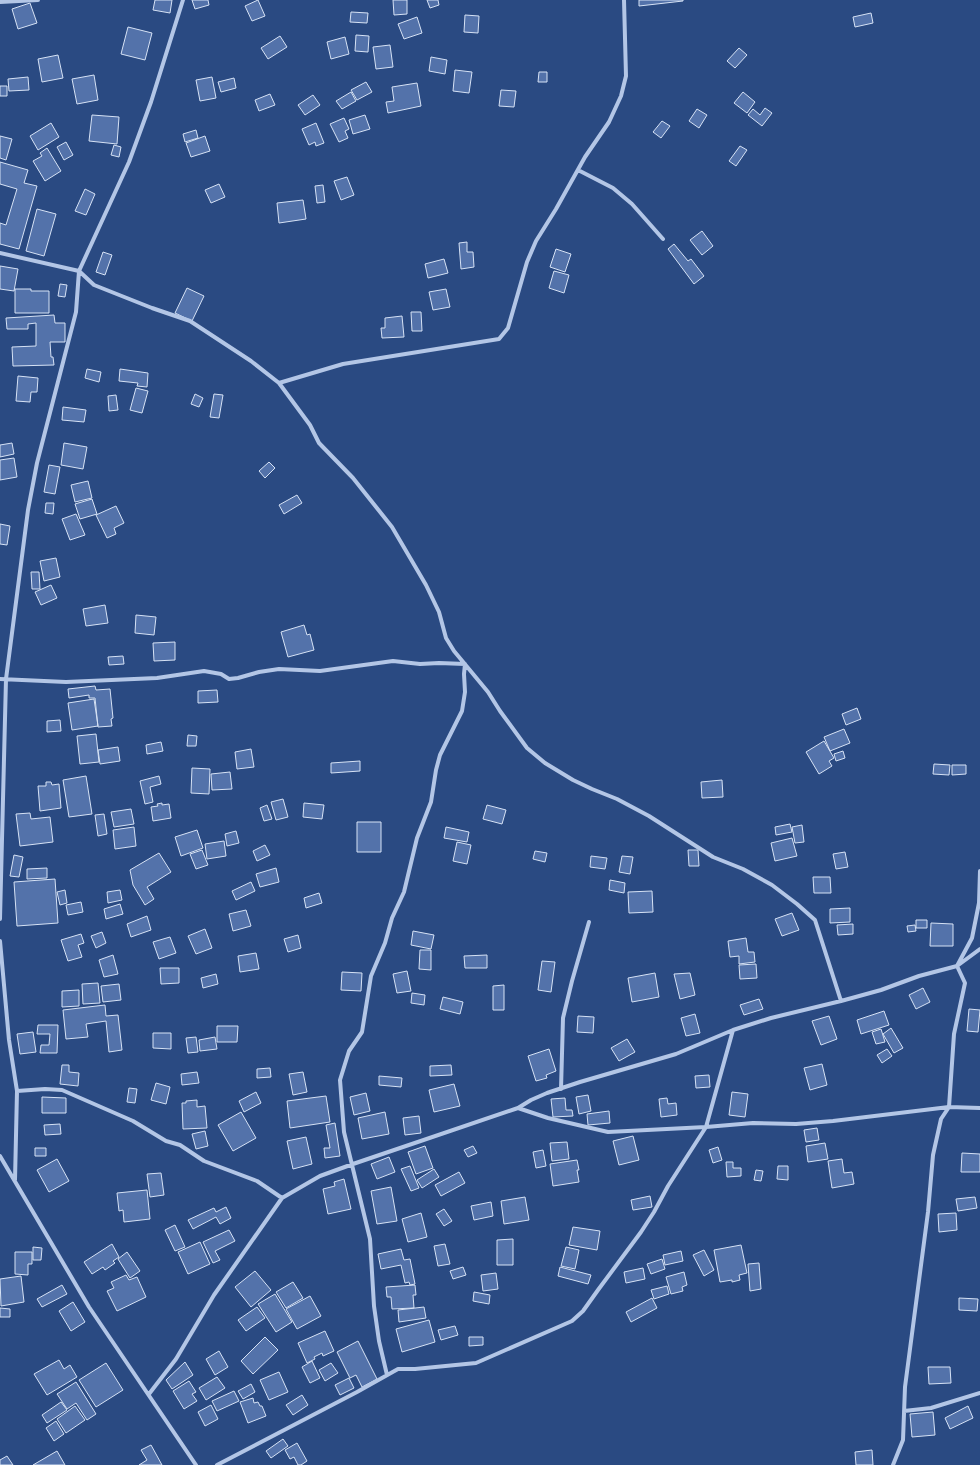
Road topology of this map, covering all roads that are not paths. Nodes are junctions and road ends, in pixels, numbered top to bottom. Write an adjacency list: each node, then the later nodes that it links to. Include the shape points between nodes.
1 (38, 0): 4 (street)
2 (182, 0): 8 (street, via 151,102 129,162)
3 (624, 0): 5 (street, via 626,76 621,96 609,122)
4 (0, 2)
5 (578, 170): 6 (street, via 613,188 632,204); 9 (street, via 536,241 527,262 508,328 498,338 344,364)
6 (663, 239)
7 (0, 252): 8 (street)
8 (79, 270): 9 (street, via 94,286 190,322 251,361); 12 (street, via 76,312 39,456 28,510)
9 (279, 383): 10 (street, via 310,425 319,443 353,478 396,532 436,604 446,638)
10 (465, 664): 12 (street, via 392,661 320,671 260,672 238,678 204,671 158,678 118,680 66,682); 19 (street, via 527,748 545,763 579,783 649,816 712,857 743,869 772,885 815,920); 28 (street, via 462,711 440,755 431,802 417,838 404,892 371,976 362,1032 349,1051 340,1080 344,1132)
11 (0, 679): 12 (street)
12 (6, 679): 14 (street)
13 (980, 871): 18 (street, via 980,903 972,938)
14 (0, 919)
15 (589, 922): 21 (street, via 563,1018)
16 (0, 941): 22 (street, via 9,1040)
17 (980, 949): 18 (street)
18 (957, 966): 19 (street); 23 (street, via 965,983 954,1034)
19 (841, 1001): 20 (street)
20 (733, 1030): 21 (street, via 676,1054); 26 (street)
21 (561, 1089): 24 (street, via 531,1100)
22 (17, 1091): 29 (street); 30 (street, via 62,1090 133,1121 166,1141 180,1145 204,1161 257,1181)
23 (949, 1107): 25 (street); 26 (street, via 833,1122 753,1123); 34 (street, via 941,1119 933,1155)
24 (518, 1108): 26 (street, via 608,1132); 28 (street)
25 (980, 1108)
26 (706, 1127): 31 (street, via 641,1232 583,1311 572,1321 476,1363 398,1369)
27 (0, 1156): 29 (street)
28 (353, 1164): 30 (street, via 320,1176); 31 (street, via 370,1239 375,1313)
29 (14, 1181): 33 (street, via 89,1307)
30 (282, 1198): 33 (street, via 214,1295 176,1359)
31 (387, 1375): 36 (street)
32 (980, 1393): 34 (street, via 931,1408)
33 (149, 1394): 35 (street)
34 (904, 1411): 37 (street, via 903,1440)
35 (196, 1465)
36 (217, 1465)
37 (893, 1465)

